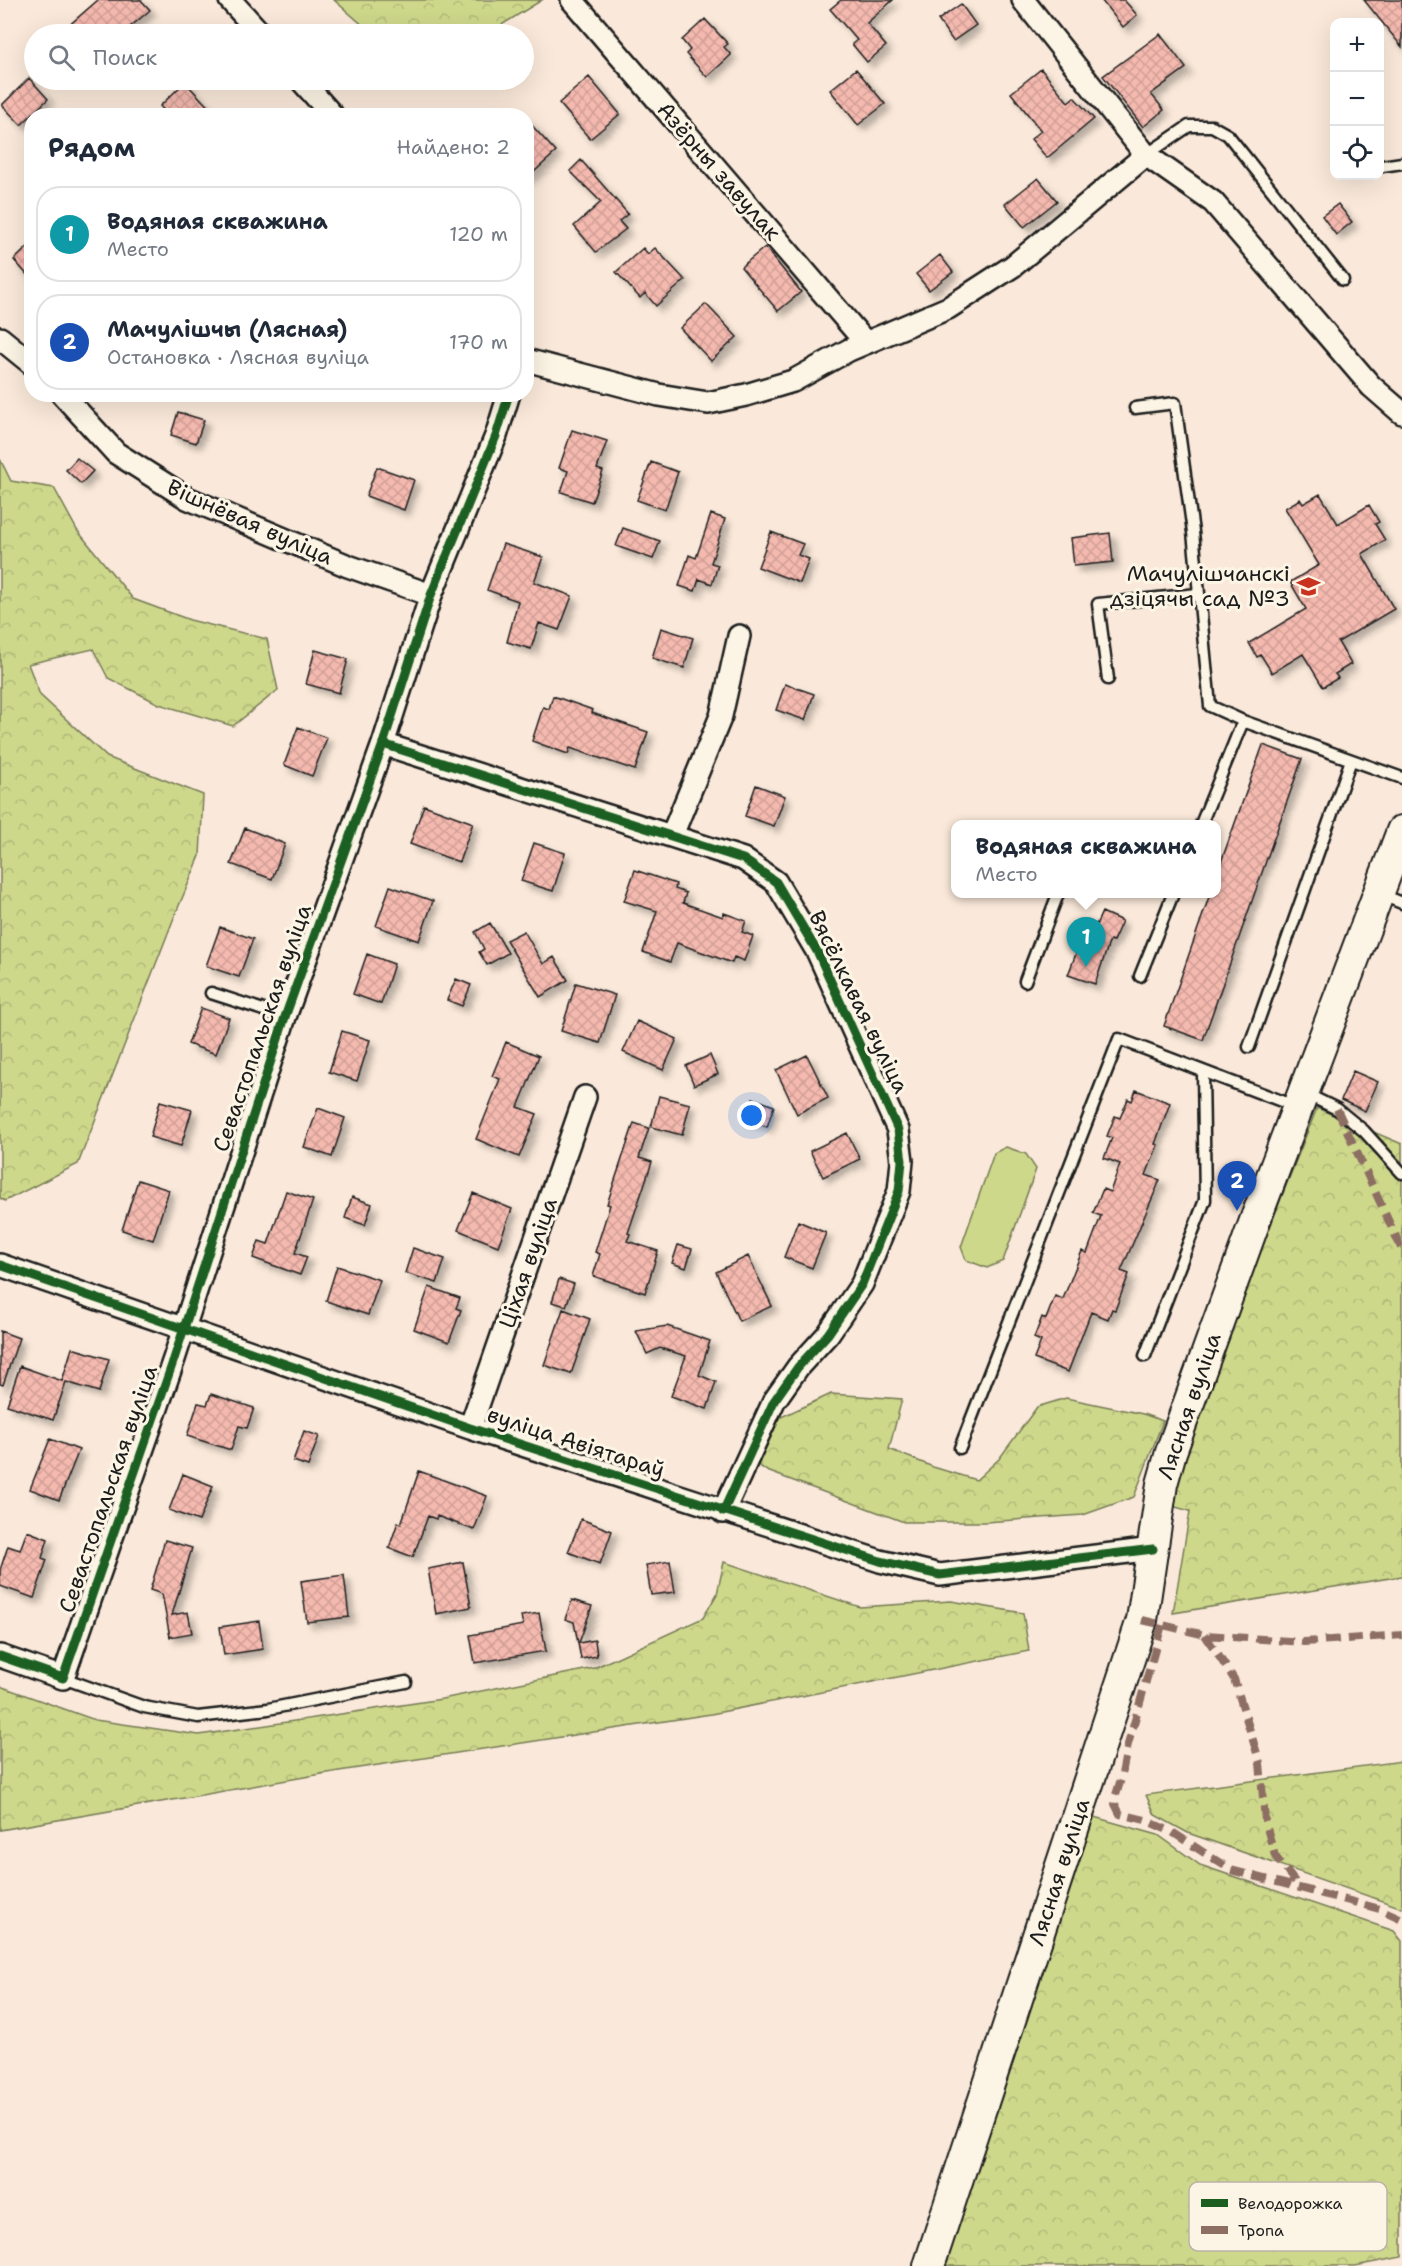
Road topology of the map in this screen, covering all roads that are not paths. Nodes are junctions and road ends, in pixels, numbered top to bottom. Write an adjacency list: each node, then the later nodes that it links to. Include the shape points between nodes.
1 (230, 0): 4 (street)
2 (572, 0): 12 (street, Азёрны завулак)
3 (1023, 0): 7 (street)
4 (252, 24)
5 (310, 90): 6 (street)
6 (326, 108)
7 (1146, 155): 10 (lane, via 1189,126 1212,126 1228,135); 12 (street, via 1013,266 948,308); 18 (street, via 1213,202 1371,386)
8 (1402, 163): 9 (lane)
9 (1384, 166)
10 (1343, 280)
11 (0, 338): 13 (street)
12 (866, 343): 14 (street, via 793,381 708,403 659,396)
13 (24, 358)
14 (534, 362)
15 (69, 402): 20 (street, Вішнёвая вуліца, via 116,453 187,498 348,566)
16 (507, 402): 20 (street, Севастопальская вуліца)
17 (1135, 408): 19 (lane, via 1175,404)
18 (1402, 413)
19 (1198, 594): 22 (lane, via 1098,604); 23 (lane, via 1210,706)
20 (431, 595): 24 (street, Севастопальская вуліца)
21 (739, 636): 29 (street, via 721,716)
22 (1108, 679)
23 (1243, 721): 25 (lane); 27 (lane)
24 (383, 744): 29 (street, Вясёлкавая вуліца); 36 (street, Севастопальская вуліца)
25 (1352, 760): 26 (lane); 37 (lane)
26 (1402, 778)
27 (1203, 820)
28 (1402, 831): 32 (main road, Лясная вуліца)
29 (672, 835): 47 (street, Вясёлкавая вуліца, via 743,859 776,882 818,953 847,1016 898,1130 902,1161 899,1191 862,1284 774,1401)
30 (1056, 898): 34 (lane)
31 (1171, 898): 33 (lane)
32 (1391, 899): 40 (main road, Лясная вуліца)
33 (1140, 976)
34 (1025, 981)
35 (211, 993): 36 (lane)
36 (285, 1017): 43 (street, Севастопальская вуліца)
37 (1249, 1047)
38 (1203, 1072): 40 (lane); 44 (lane, via 1205,1200); 46 (lane, via 1119,1039)
39 (585, 1097): 45 (street, Ціхая вуліца)
40 (1300, 1100): 41 (lane, via 1337,1109 1364,1131); 48 (main road, Лясная вуліца, via 1171,1452 1162,1484)
41 (1402, 1173)
42 (0, 1265): 43 (street, вуліца Авіятараў)
43 (183, 1329): 45 (street, вуліца Авіятараў); 50 (street, Севастопальская вуліца)
44 (1145, 1356)
45 (470, 1428): 47 (street, вуліца Авіятараў)
46 (960, 1448)
47 (723, 1512): 48 (street, вуліца Авіятараў, via 880,1561 940,1575)
48 (1153, 1549): 52 (main road, Лясная вуліца, via 1142,1620)
49 (0, 1656): 50 (street)
50 (63, 1678): 51 (lane, via 144,1707 198,1717 268,1709)
51 (406, 1682)
52 (929, 2266)

